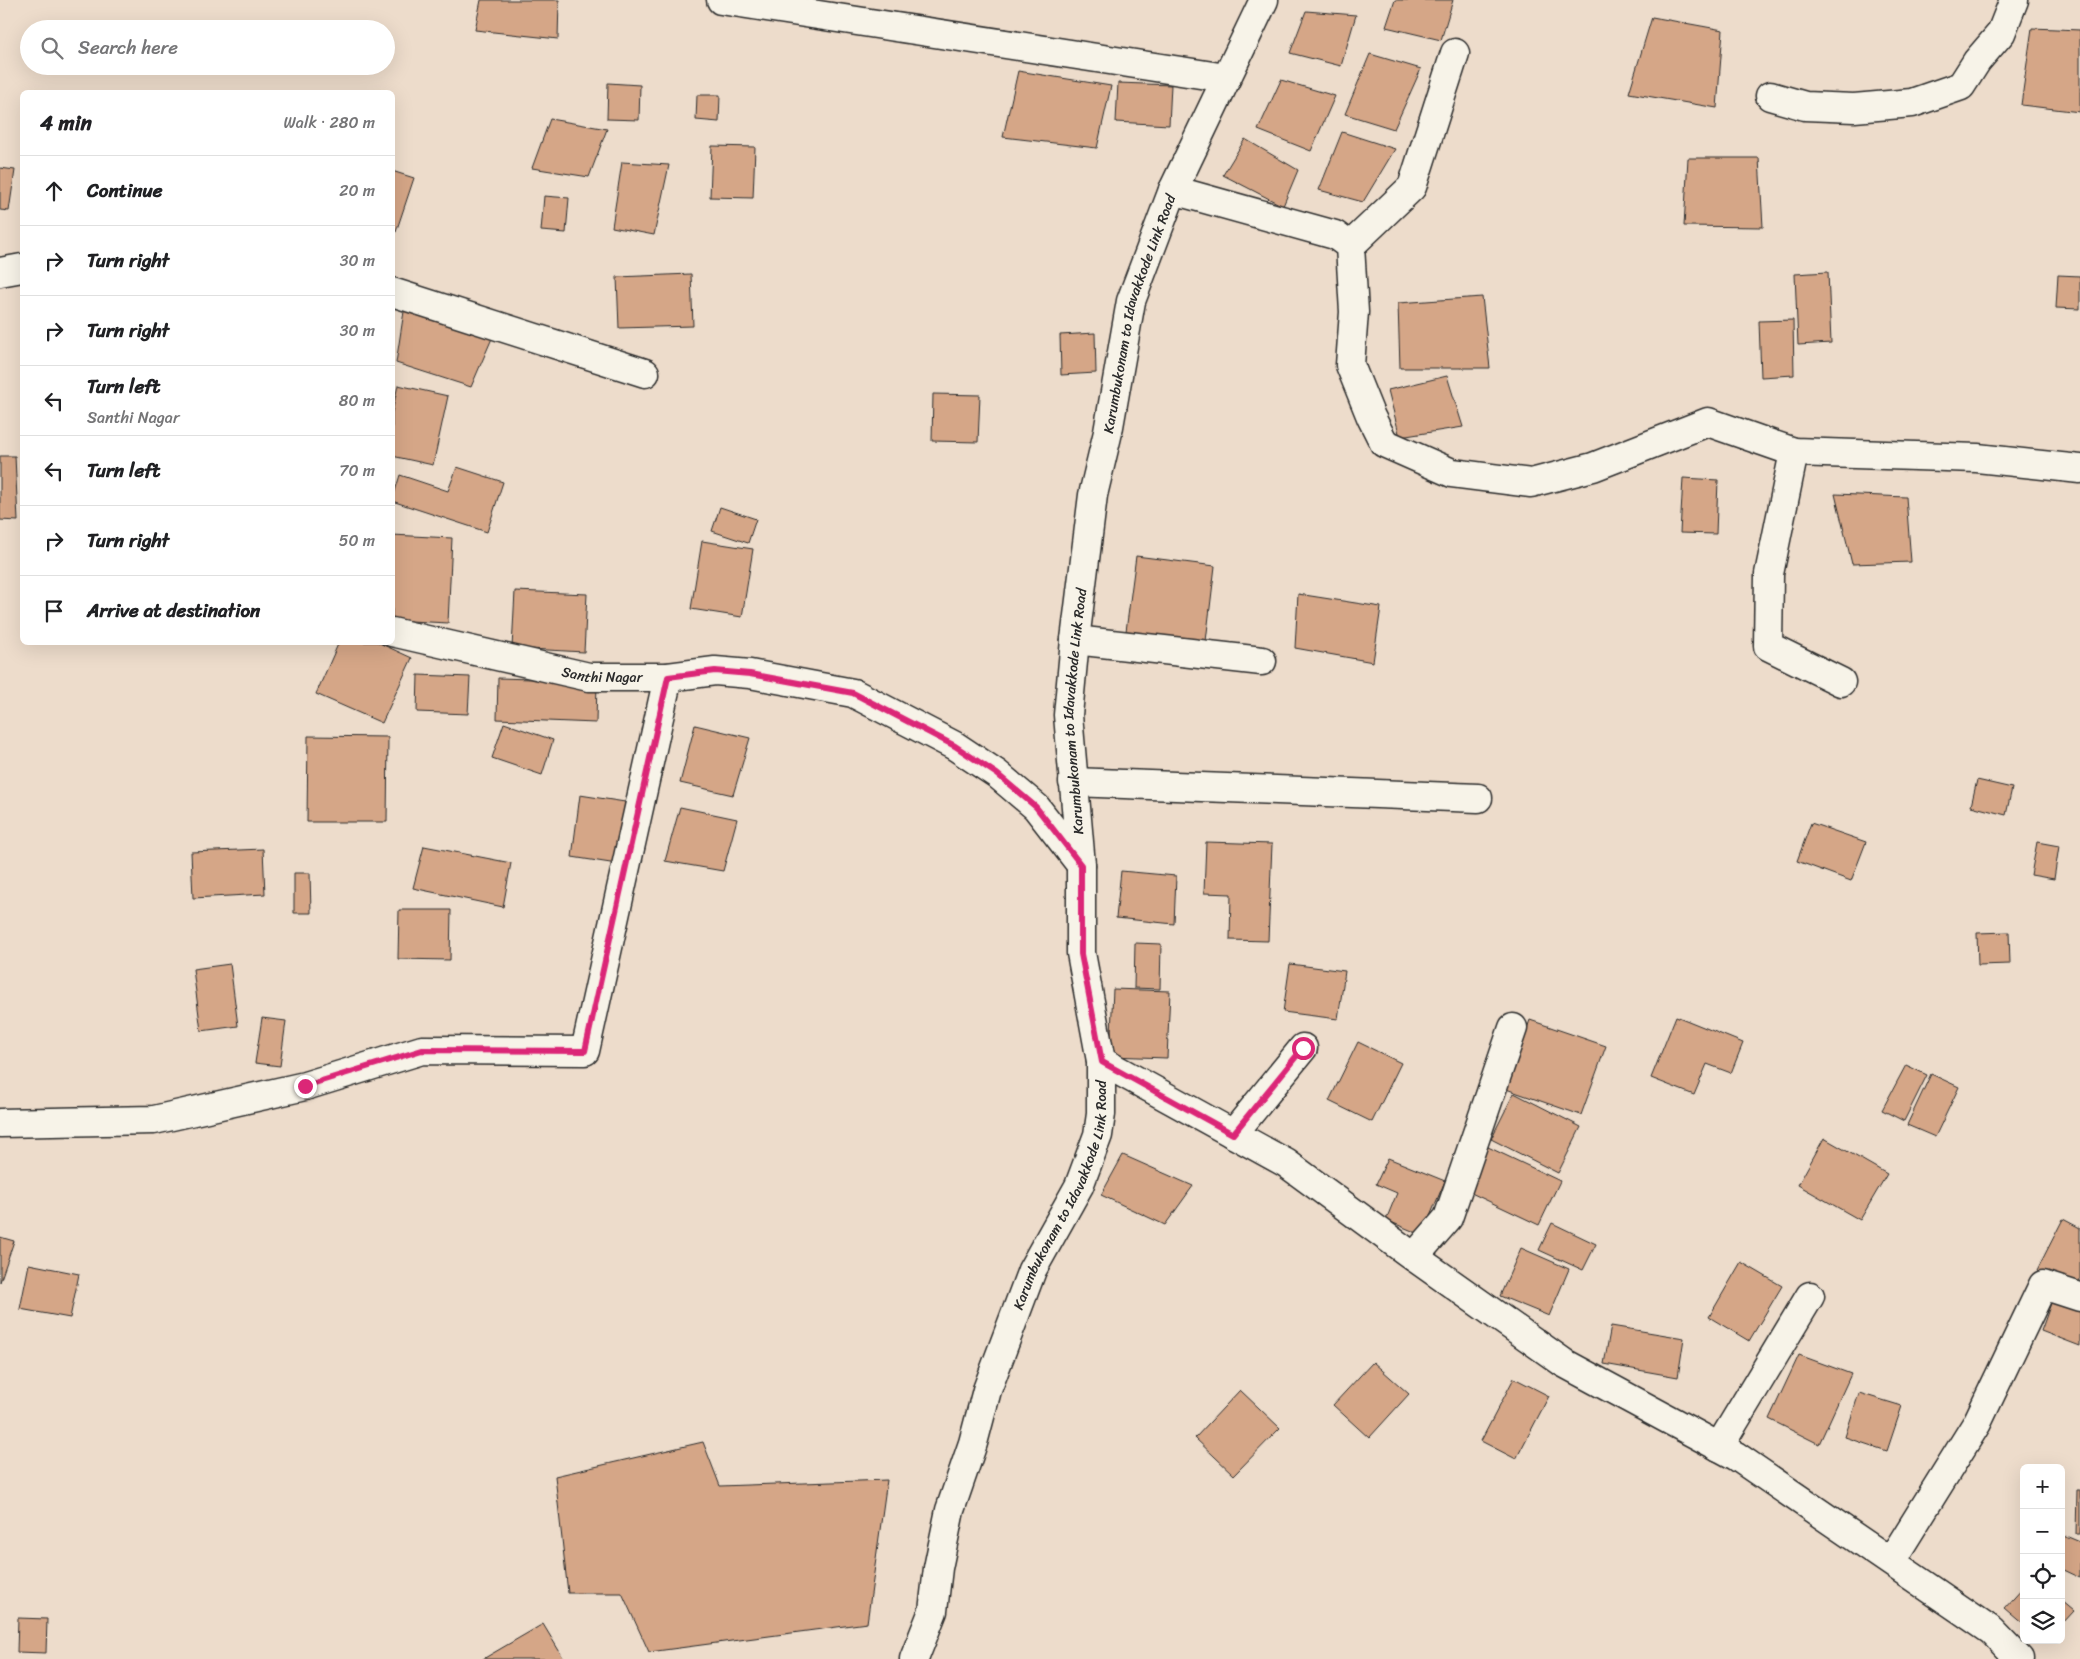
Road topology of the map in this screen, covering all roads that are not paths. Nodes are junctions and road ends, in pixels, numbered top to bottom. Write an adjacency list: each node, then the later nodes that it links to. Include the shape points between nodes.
1 (721, 0): 5 (street)
2 (1264, 0): 5 (street, Karumbukonam to Idavakkode Link Road)
3 (2014, 0): 6 (street, via 2001,33 1961,86 1912,103 1854,108 1805,106)
4 (1455, 53): 8 (street, via 1412,187)
5 (1226, 78): 7 (street, Karumbukonam to Idavakkode Link Road)
6 (1770, 96)
7 (1173, 190): 8 (street, via 1334,235); 16 (street, Karumbukonam to Idavakkode Link Road, via 1131,301 1108,432 1093,495)
8 (1350, 246): 13 (street, via 1354,312 1350,365 1384,442 1452,473 1531,483 1593,467 1708,422)
9 (20, 268): 10 (street)
10 (0, 272)
11 (395, 293): 12 (street)
12 (645, 373)
13 (1794, 452): 14 (street, via 1977,458); 19 (street, via 1769,574 1768,646)
14 (2080, 469)
15 (395, 633): 18 (street, Santhi Nagar, via 589,677)
16 (1075, 640): 17 (street); 20 (street, Karumbukonam to Idavakkode Link Road, via 1068,715)
17 (1262, 661)
18 (668, 677): 22 (street, Santhi Nagar, via 715,671 750,674 853,693 955,746 997,774 1036,807); 26 (street, via 585,1051 422,1050 305,1086 154,1120)
19 (1841, 682)
20 (1073, 782): 21 (street); 22 (street, Karumbukonam to Idavakkode Link Road)
21 (1478, 798)
22 (1081, 865): 25 (street, Karumbukonam to Idavakkode Link Road, via 1081,954)
23 (1513, 1028): 28 (street, via 1448,1218)
24 (1303, 1048): 27 (street)
25 (1102, 1062): 27 (street); 33 (street, Karumbukonam to Idavakkode Link Road, via 1102,1114 1098,1135 1079,1186 1032,1270 987,1390 950,1510 933,1611)
26 (0, 1123)
27 (1233, 1134): 28 (street, via 1286,1162)
28 (1414, 1257): 31 (street, via 1564,1363)
29 (1810, 1296): 31 (street)
30 (2080, 1297): 32 (street, via 2043,1285 1977,1423)
31 (1719, 1447): 32 (street)
32 (1891, 1560): 34 (street, via 1992,1631)
33 (914, 1659)
34 (2019, 1659)

